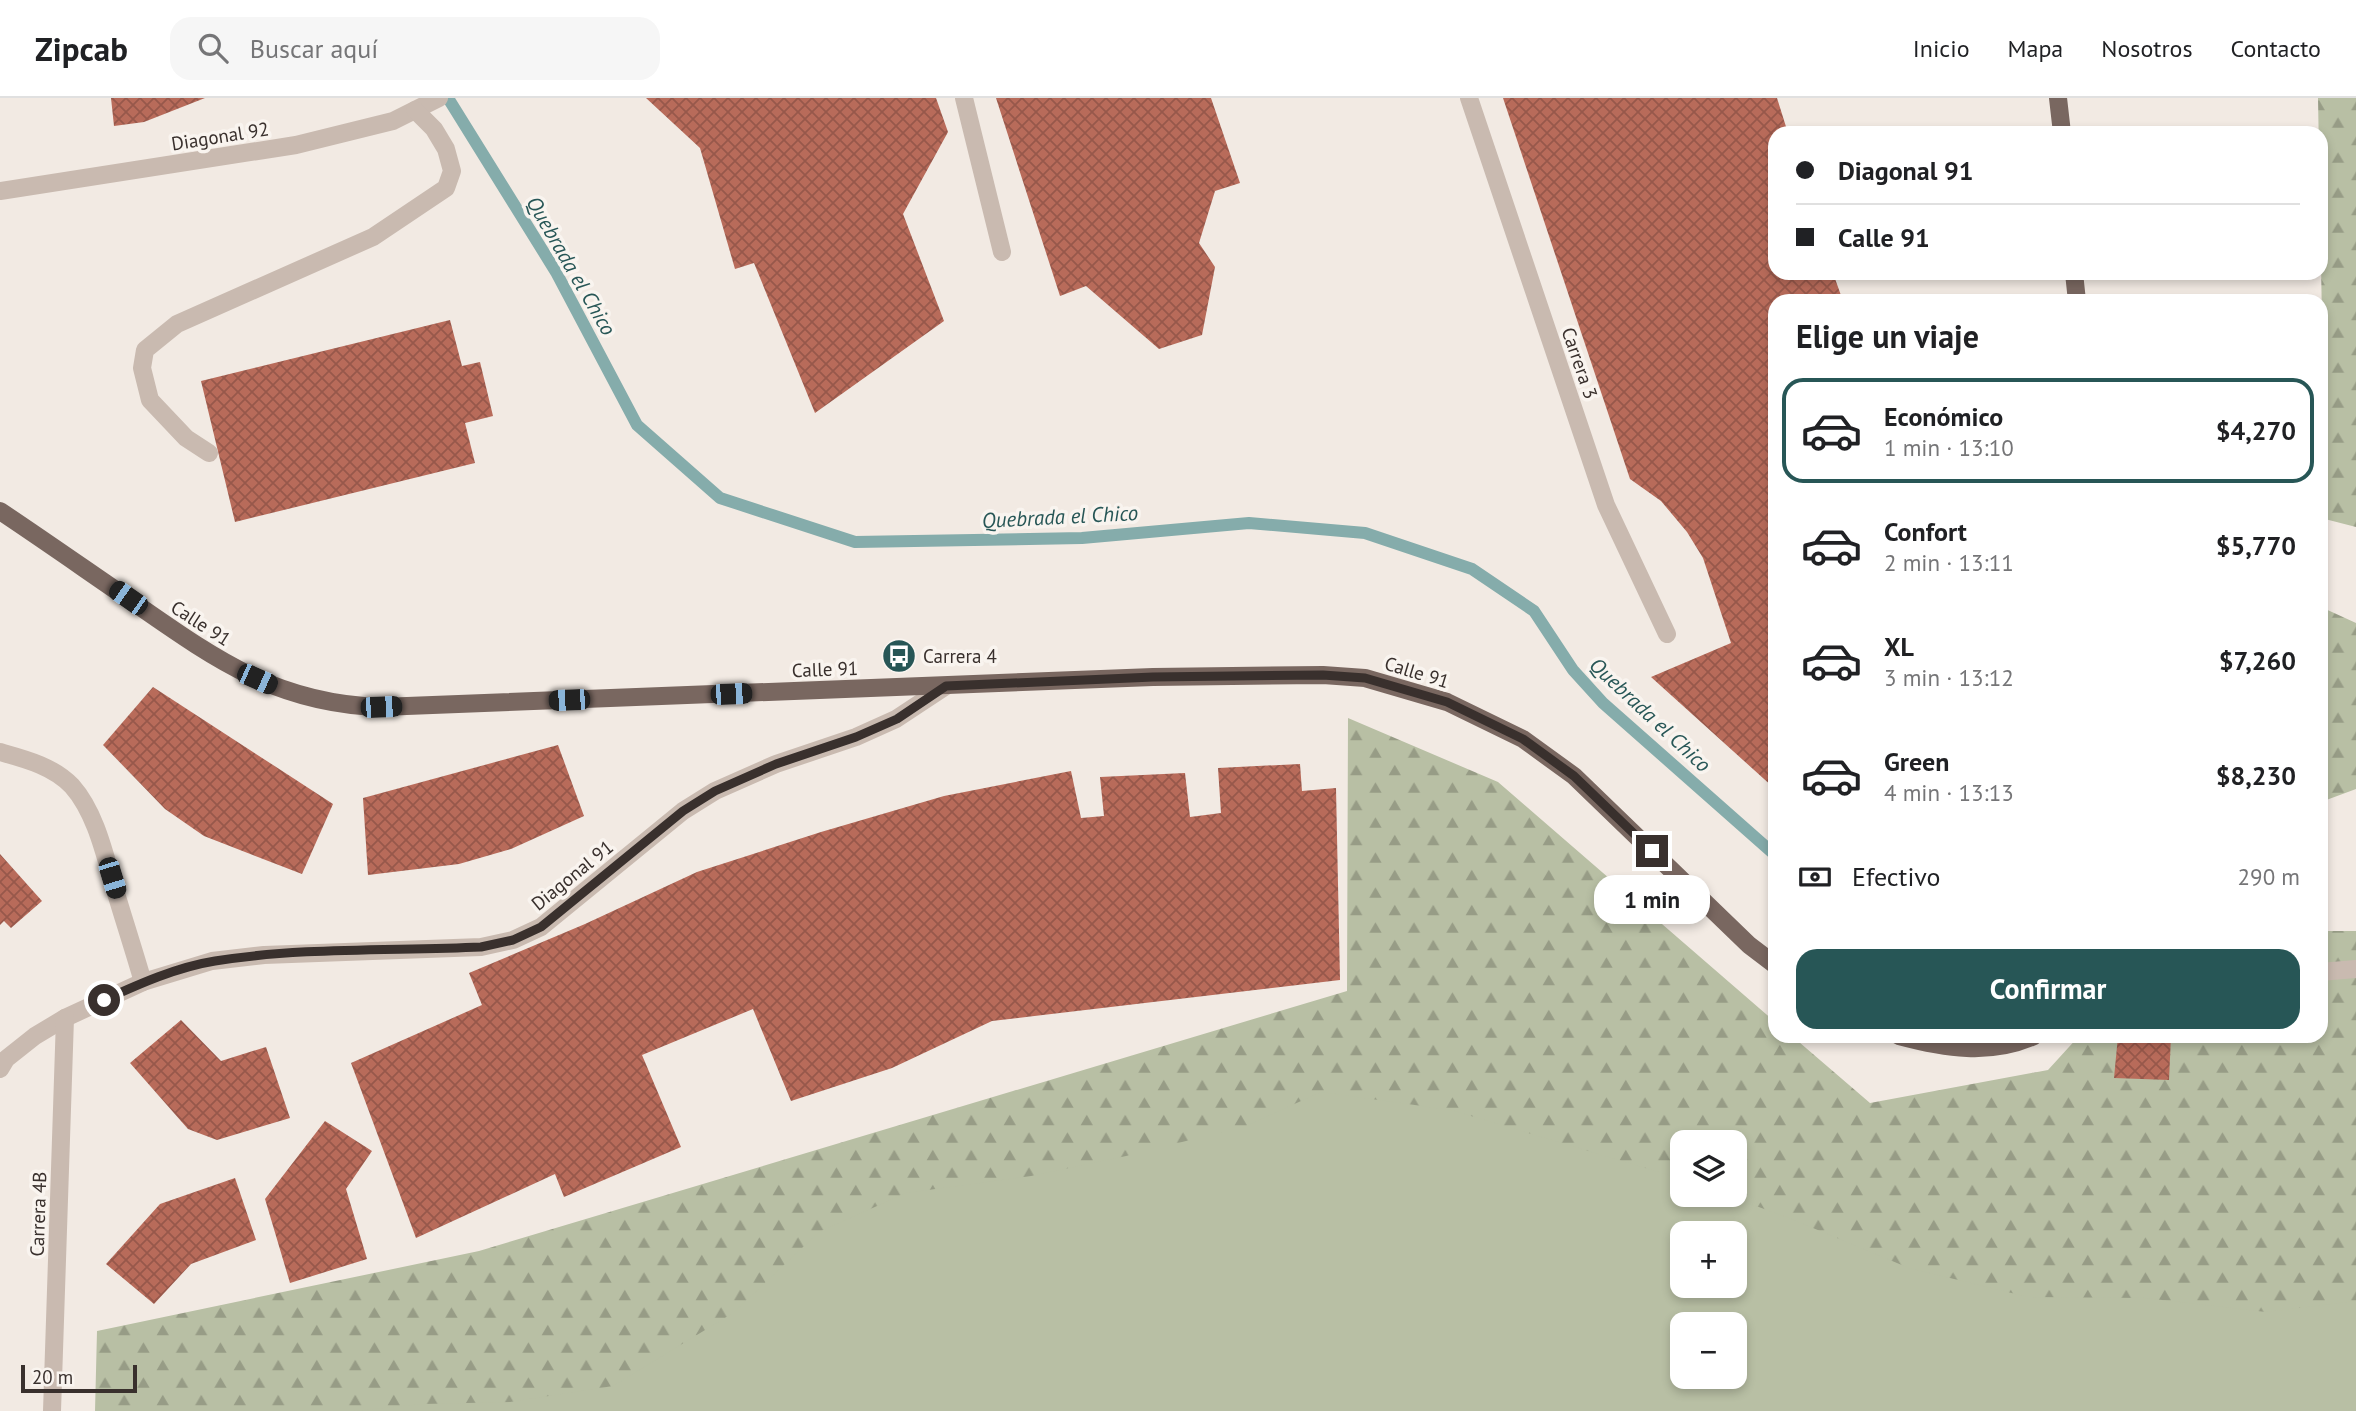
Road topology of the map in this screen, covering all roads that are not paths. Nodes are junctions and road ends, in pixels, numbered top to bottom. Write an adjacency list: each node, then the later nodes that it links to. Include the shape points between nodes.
1 (964, 98): 7 (street)
2 (1469, 98): 10 (street, Carrera 3, via 1606,505)
3 (2058, 98): 5 (main road)
4 (428, 104): 6 (street, Diagonal 92, via 393,121 296,145); 8 (street, via 452,171 446,188 373,237 177,324 145,349 142,368 150,400 186,438)
5 (2061, 126)
6 (0, 191)
7 (1002, 252)
8 (209, 453)
9 (0, 512): 11 (main road, Calle 91, via 211,656 275,687 330,702 381,707)
10 (1667, 634)
11 (946, 686): 13 (main road, Calle 91, via 1323,675 1365,678 1447,702 1523,739 1574,776); 16 (street, Diagonal 91, via 897,719 715,791 683,811 541,927 513,940 481,947 264,955 212,961)
12 (0, 752): 16 (street, via 51,770 72,786 104,852)
13 (1768, 960)
14 (2356, 969): 15 (street)
15 (2328, 971)
16 (143, 982): 17 (street, Diagonal 91)
17 (65, 1018): 20 (street, Diagonal 91, via 35,1036); 21 (street, Carrera 4B)
18 (1924, 1043): 19 (main road, via 1981,1049)
19 (2014, 1043)
20 (0, 1069)
21 (52, 1411)

